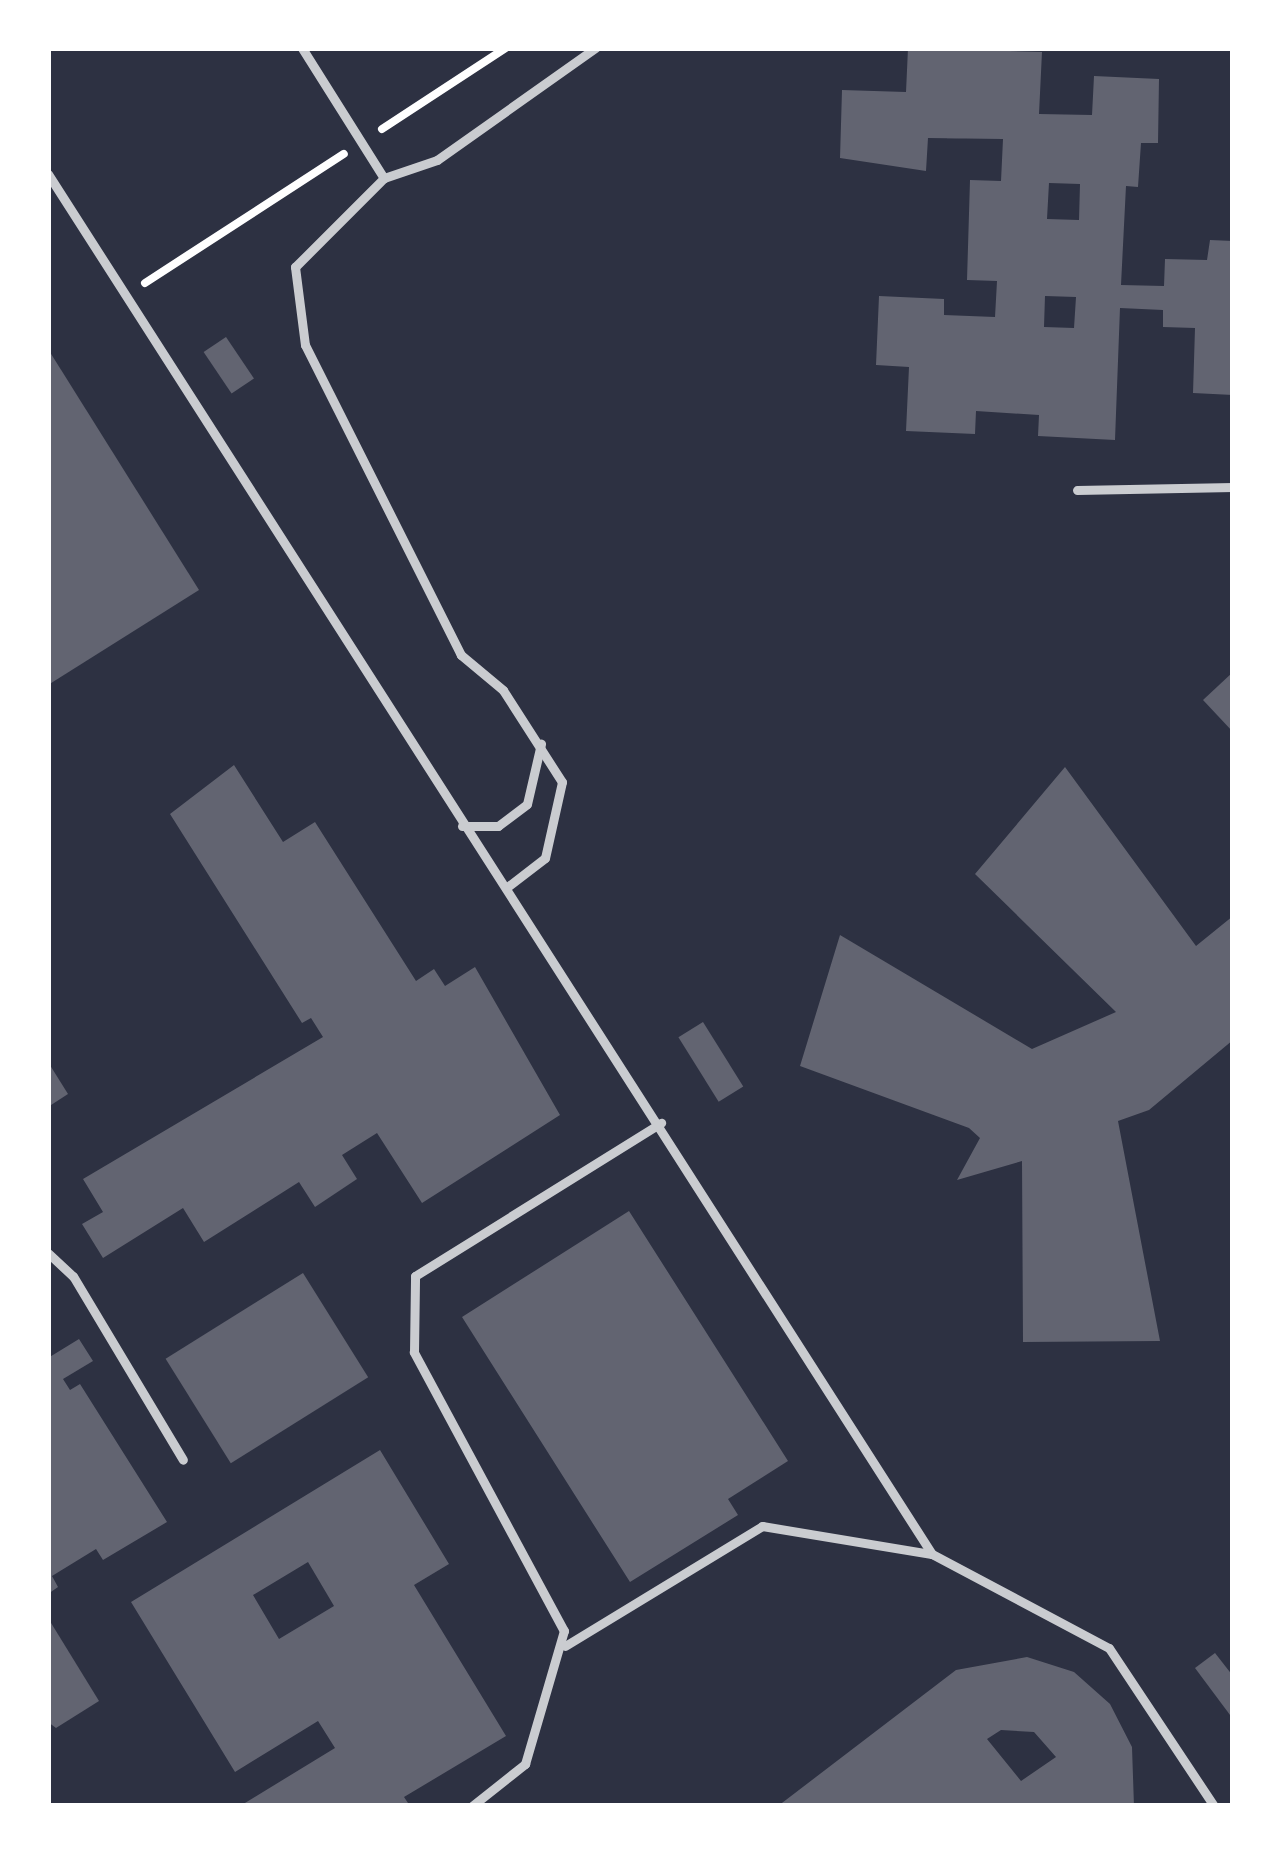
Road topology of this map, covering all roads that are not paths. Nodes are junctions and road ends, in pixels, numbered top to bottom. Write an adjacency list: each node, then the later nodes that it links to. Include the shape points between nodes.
1 (302, 48): 4 (lane)
2 (595, 48): 4 (lane, via 437,160)
3 (48, 174): 8 (lane)
4 (385, 178): 7 (lane, via 295,267 305,345 461,655)
5 (1233, 487): 6 (lane)
6 (1077, 490)
7 (541, 739): 8 (lane, via 527,804 498,826); 9 (lane, via 562,782 561,825 545,858)
8 (462, 826): 9 (lane)
9 (506, 888): 10 (lane)
10 (661, 1123): 13 (lane); 14 (lane, via 415,1276 409,1301 414,1352)
11 (48, 1252): 12 (lane, via 74,1276)
12 (183, 1460)
13 (932, 1554): 14 (lane, via 762,1526); 16 (lane, via 1109,1648)
14 (565, 1646): 15 (lane, via 525,1764)
15 (472, 1806)
16 (1214, 1806)

